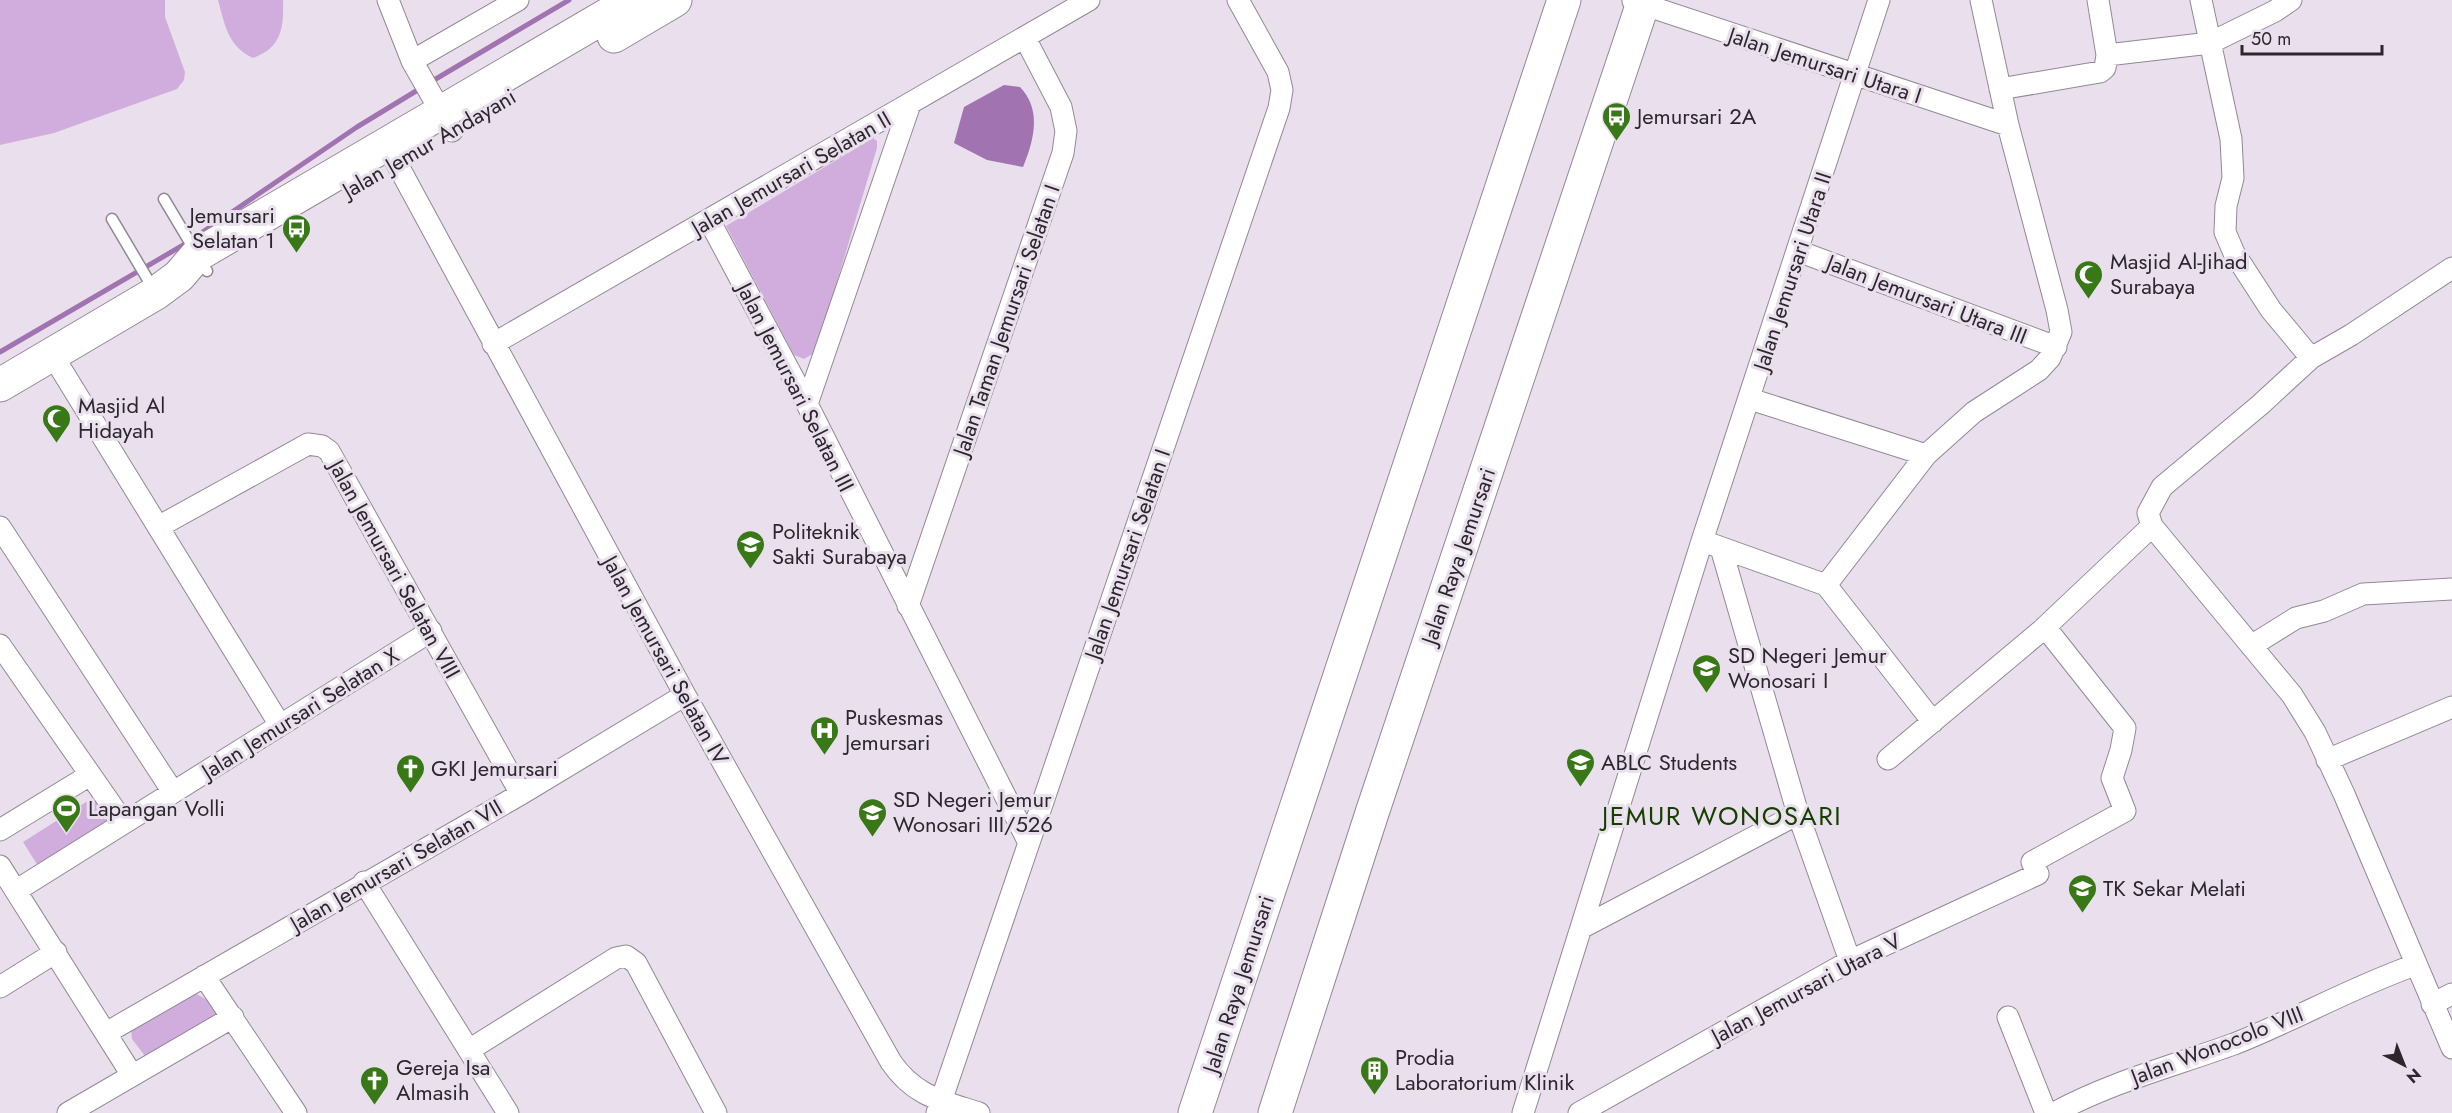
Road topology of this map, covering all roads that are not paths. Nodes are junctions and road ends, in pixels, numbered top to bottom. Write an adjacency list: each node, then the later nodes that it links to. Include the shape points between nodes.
1 (388, 0): 19 (street)
2 (518, 0): 19 (street)
3 (633, 0): 19 (main road, Jalan Jemur Andayani)
4 (675, 0): 19 (main road, Jalan Jemur Andayani)
5 (1089, 0): 14 (street, Jalan Jemursari Selatan II)
6 (1238, 0): 61 (street, Jalan Jemursari Selatan I, via 1278,72 1282,90 1278,108)
7 (1564, 0): 85 (main road, Jalan Raya Jemursari)
8 (1879, 0): 17 (street, Jalan Jemursari Utara II)
9 (1981, 0): 18 (street)
10 (2098, 0): 16 (street)
11 (2201, 0): 15 (street)
12 (2291, 0): 15 (street)
13 (1639, 2): 17 (street, Jalan Jemursari Utara I); 86 (main road, Jalan Raya Jemursari)
14 (1025, 38): 20 (street, Jalan Jemursari Selatan II); 43 (street, Jalan Taman Jemursari Selatan I, via 1061,107 1066,130 1063,153)
15 (2210, 43): 16 (street); 32 (street, via 2231,139 2233,178 2225,232 2271,310)
16 (2108, 55): 18 (street, via 2100,72)
17 (1855, 74): 21 (street, Jalan Jemursari Utara I); 26 (street, Jalan Jemursari Utara II)
18 (2000, 89): 21 (street)
19 (434, 93): 22 (main road, Jalan Jemur Andayani); 27 (main road, Jalan Jemur Andayani)
20 (910, 104): 25 (street, Jalan Jemursari Selatan II); 35 (street)
21 (2008, 125): 30 (street, via 2057,310 2061,332)
22 (396, 162): 27 (main road, Jalan Jemur Andayani); 29 (street, Jalan Jemursari Selatan IV)
23 (164, 199): 27 (lane)
24 (112, 219): 27 (lane, via 137,262)
25 (709, 220): 29 (street, Jalan Jemursari Selatan II); 35 (street, Jalan Jemursari Selatan III)
26 (1798, 251): 30 (street, Jalan Jemursari Utara III); 34 (street, Jalan Jemursari Utara II)
27 (180, 264): 31 (main road, Jalan Jemur Andayani)
28 (2452, 268): 32 (street)
29 (493, 344): 49 (street, Jalan Jemursari Selatan IV)
30 (2056, 347): 36 (street, via 2039,369 1974,412)
31 (53, 356): 33 (main road, Jalan Jemur Andayani); 39 (street)
32 (2311, 358): 37 (street, via 2162,488 2148,513)
33 (0, 385)
34 (1750, 399): 36 (street); 40 (street, Jalan Jemursari Utara II)
35 (807, 404): 43 (street, Jalan Jemursari Selatan III)
36 (1926, 455): 41 (street)
37 (2152, 526): 44 (street); 47 (street)
38 (0, 527): 56 (street)
39 (158, 527): 45 (street, Jalan Jemursari Selatan VIII, via 308,444 322,446 334,457); 52 (street)
40 (1712, 544): 41 (street); 58 (street); 65 (street, Jalan Jemursari Utara II)
41 (1826, 585): 51 (street)
42 (2452, 589): 47 (street, via 2363,594 2296,618)
43 (908, 606): 61 (street, Jalan Jemursari Selatan III)
44 (2045, 627): 51 (street); 67 (street, Jalan Jemursari Utara V, via 2125,728 2112,778 2126,810 2032,862 2038,874)
45 (431, 631): 52 (street, Jalan Jemursari Selatan X); 57 (street, Jalan Jemursari Selatan VIII)
46 (0, 645): 48 (street)
47 (2251, 646): 54 (street, via 2301,707)
48 (6, 667): 55 (street)
49 (684, 695): 57 (street, Jalan Jemursari Selatan VII); 79 (street, Jalan Jemursari Selatan IV, via 891,1062 902,1078)
50 (2452, 706): 54 (street)
51 (1933, 722): 53 (street)
52 (280, 725): 56 (street, Jalan Jemursari Selatan X)
53 (1888, 759)
54 (2327, 760): 68 (street)
55 (90, 775): 59 (street); 60 (street)
56 (172, 792): 59 (street, Jalan Jemursari Selatan X)
57 (521, 794): 63 (street, Jalan Jemursari Selatan VII)
58 (1798, 814): 65 (street); 67 (street)
59 (124, 823): 64 (street, Jalan Jemursari Selatan X)
60 (0, 830)
61 (1029, 843): 79 (street, Jalan Jemursari Selatan I)
62 (0, 866): 64 (street)
63 (364, 882): 69 (street, Jalan Jemursari Selatan VII); 77 (street)
64 (17, 890): 66 (street)
65 (1581, 928): 87 (street, Jalan Jemursari Utara II)
66 (56, 952): 70 (street); 75 (street)
67 (1850, 961): 88 (street, Jalan Jemursari Utara V)
68 (2415, 965): 72 (street); 90 (street, Jalan Wonocolo VIII, via 2234,1043 2083,1097)
69 (204, 976): 73 (street); 75 (street, Jalan Jemursari Selatan VII)
70 (0, 987)
71 (2452, 994): 72 (street)
72 (2432, 1004): 76 (street)
73 (233, 1017): 78 (street); 81 (street)
74 (2008, 1017): 89 (street)
75 (106, 1033): 78 (street)
76 (2452, 1048)
77 (469, 1050): 82 (street); 83 (street, via 616,958 626,956 636,963)
78 (132, 1076): 80 (street)
79 (939, 1107): 84 (street, Jalan Jemursari Selatan IV)
80 (68, 1113)
81 (296, 1113)
82 (508, 1113)
83 (716, 1113)
84 (979, 1113)
85 (1195, 1113)
86 (1275, 1113)
87 (1523, 1113)
88 (1579, 1113)
89 (2046, 1113)
90 (2054, 1113)

